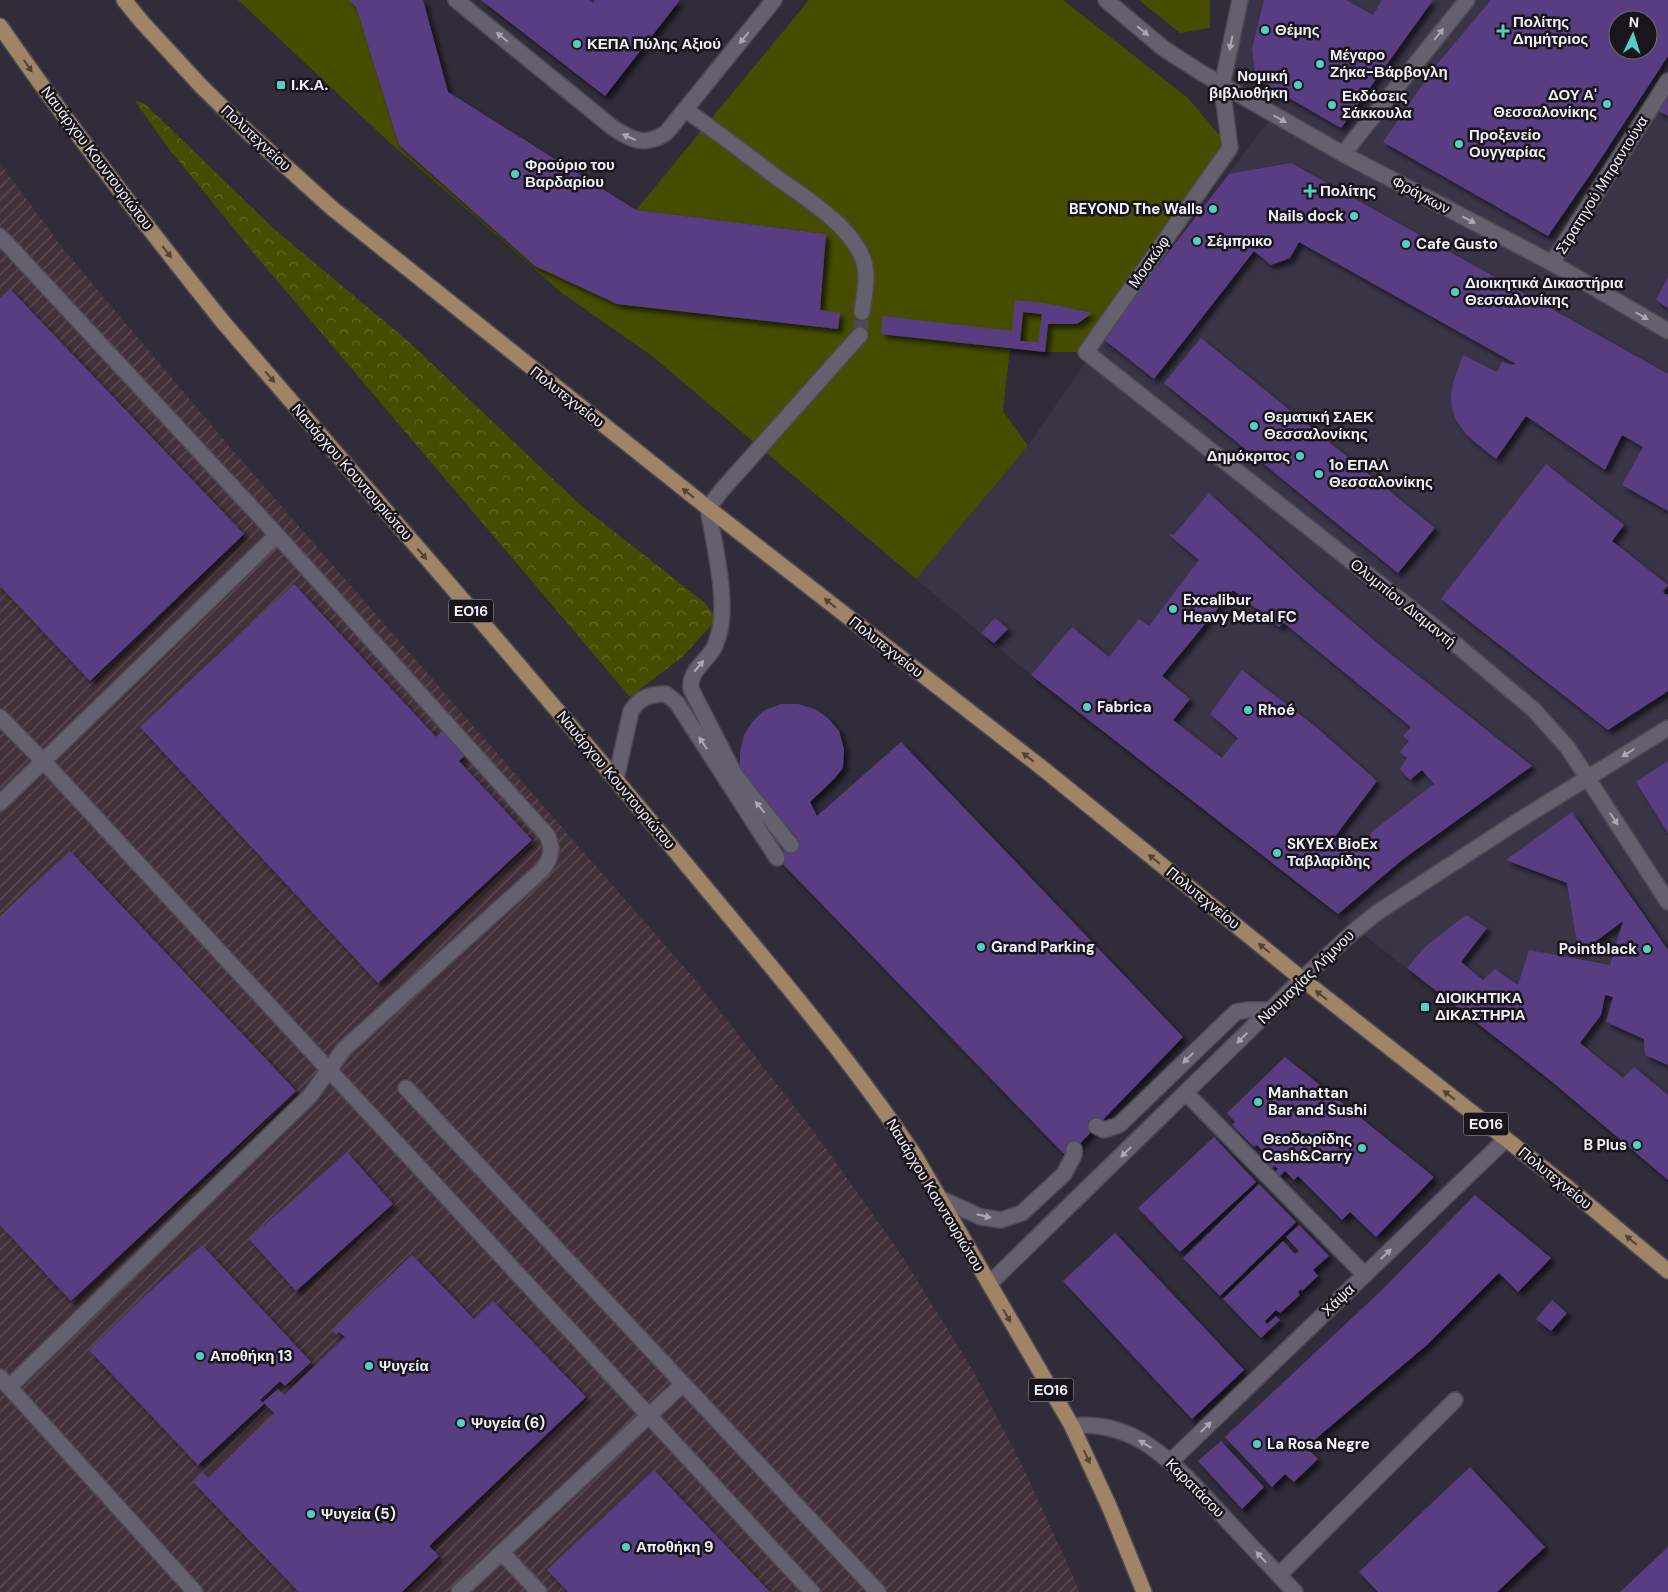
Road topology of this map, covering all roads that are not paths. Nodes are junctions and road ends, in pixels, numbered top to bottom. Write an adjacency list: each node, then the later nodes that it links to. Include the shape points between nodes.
1 (124, 0): 18 (main road, Πολυτεχνείου / ΕΟ16, one-way to 1, via 333,208 201,86)
2 (456, 0): 10 (street, one-way to 2, via 659,138 634,140)
3 (774, 0): 10 (street, one-way to 10)
4 (1106, 0): 9 (street, Φράγκων, one-way to 9, via 1181,61)
5 (1240, 0): 9 (street, Μοσκώφ, one-way to 9)
6 (1467, 0): 11 (street, one-way to 6)
7 (0, 26): 24 (main road, Ναυάρχου Κουντουριώτου / ΕΟ16, one-way to 24, via 223,322)
8 (1668, 81): 13 (street, Στρατηγού Μπραντούνα)
9 (1222, 86): 11 (street, Φράγκων, one-way to 11); 17 (street, Μοσκώφ, via 1230,148)
10 (686, 110): 14 (street, via 822,211 849,237 865,266)
11 (1342, 154): 13 (street, Φράγκων, one-way to 13)
12 (0, 236): 19 (street)
13 (1552, 263): 15 (street, Φράγκων, one-way to 15)
14 (862, 312)
15 (1668, 331)
16 (860, 335): 18 (street)
17 (1086, 352): 23 (street, Ολυμπίου Διαμαντή, via 1441,632 1534,710 1568,748)
18 (708, 508): 26 (street, one-way to 18, via 734,775 691,689 694,672 714,650 723,605); 29 (main road, Πολυτεχνείου / ΕΟ16, one-way to 18, via 1046,771)
19 (277, 535): 22 (street); 31 (street, via 539,826 551,845 551,855 542,870 344,1049)
20 (0, 717): 22 (street)
21 (1668, 728): 23 (street, Ναυμαχίας Λήμνου, one-way to 23)
22 (44, 762): 25 (street); 31 (street)
23 (1588, 778): 28 (street, Ολυμπίου Διαμαντή, one-way to 28); 29 (street, Ναυμαχίας Λήμνου, via 1378,912)
24 (616, 779): 27 (street, one-way to 24, via 677,703 666,694 647,696 636,704); 37 (main road, Ναυάρχου Κουντουριώτου / ΕΟ16, via 856,1074 894,1125)
25 (0, 804)
26 (791, 844)
27 (777, 858)
28 (1668, 902)
29 (1302, 980): 30 (street, Ναυμαχίας Λήμνου); 35 (main road, Πολυτεχνείου / ΕΟ16, one-way to 29)
30 (1271, 1010): 33 (street, Ναυμαχίας Λήμνου, one-way to 33); 34 (street, one-way to 34, via 1236,1012 1119,1125 1104,1130)
31 (329, 1071): 41 (street, via 310,1096); 44 (street)
32 (406, 1088): 42 (street)
33 (1186, 1093): 39 (street); 40 (street, Ναυμαχίας Λήμνου, one-way to 40)
34 (1096, 1126)
35 (1506, 1139): 38 (main road, Πολυτεχνείου / ΕΟ16, one-way to 35); 39 (street, Χάψα, one-way to 35)
36 (1074, 1149): 37 (street, one-way to 36, via 981,1217 1001,1220 1022,1213 1064,1174)
37 (939, 1198): 40 (main road, Ναυάρχου Κουντουριώτου / ΕΟ16)
38 (1668, 1272)
39 (1365, 1274): 46 (street, Χάψα, one-way to 39)
40 (989, 1284): 45 (main road, Ναυάρχου Κουντουριώτου / ΕΟ16, one-way to 45)
41 (4, 1382): 49 (street)
42 (684, 1384): 44 (street); 53 (street)
43 (1456, 1400): 48 (street)
44 (649, 1416): 47 (street); 52 (street)
45 (1072, 1426): 46 (street, Καρατάσου, one-way to 45, via 1113,1428 1086,1424); 54 (main road, Ναυάρχου Κουντουριώτου / ΕΟ16, one-way to 54)
46 (1171, 1461): 48 (street, Καρατάσου, one-way to 46)
47 (502, 1553): 50 (street); 51 (street)
48 (1279, 1576): 55 (street, Καρατάσου)
49 (195, 1592)
50 (459, 1592)
51 (538, 1592)
52 (812, 1592)
53 (878, 1592)
54 (1144, 1592)
55 (1295, 1592)

